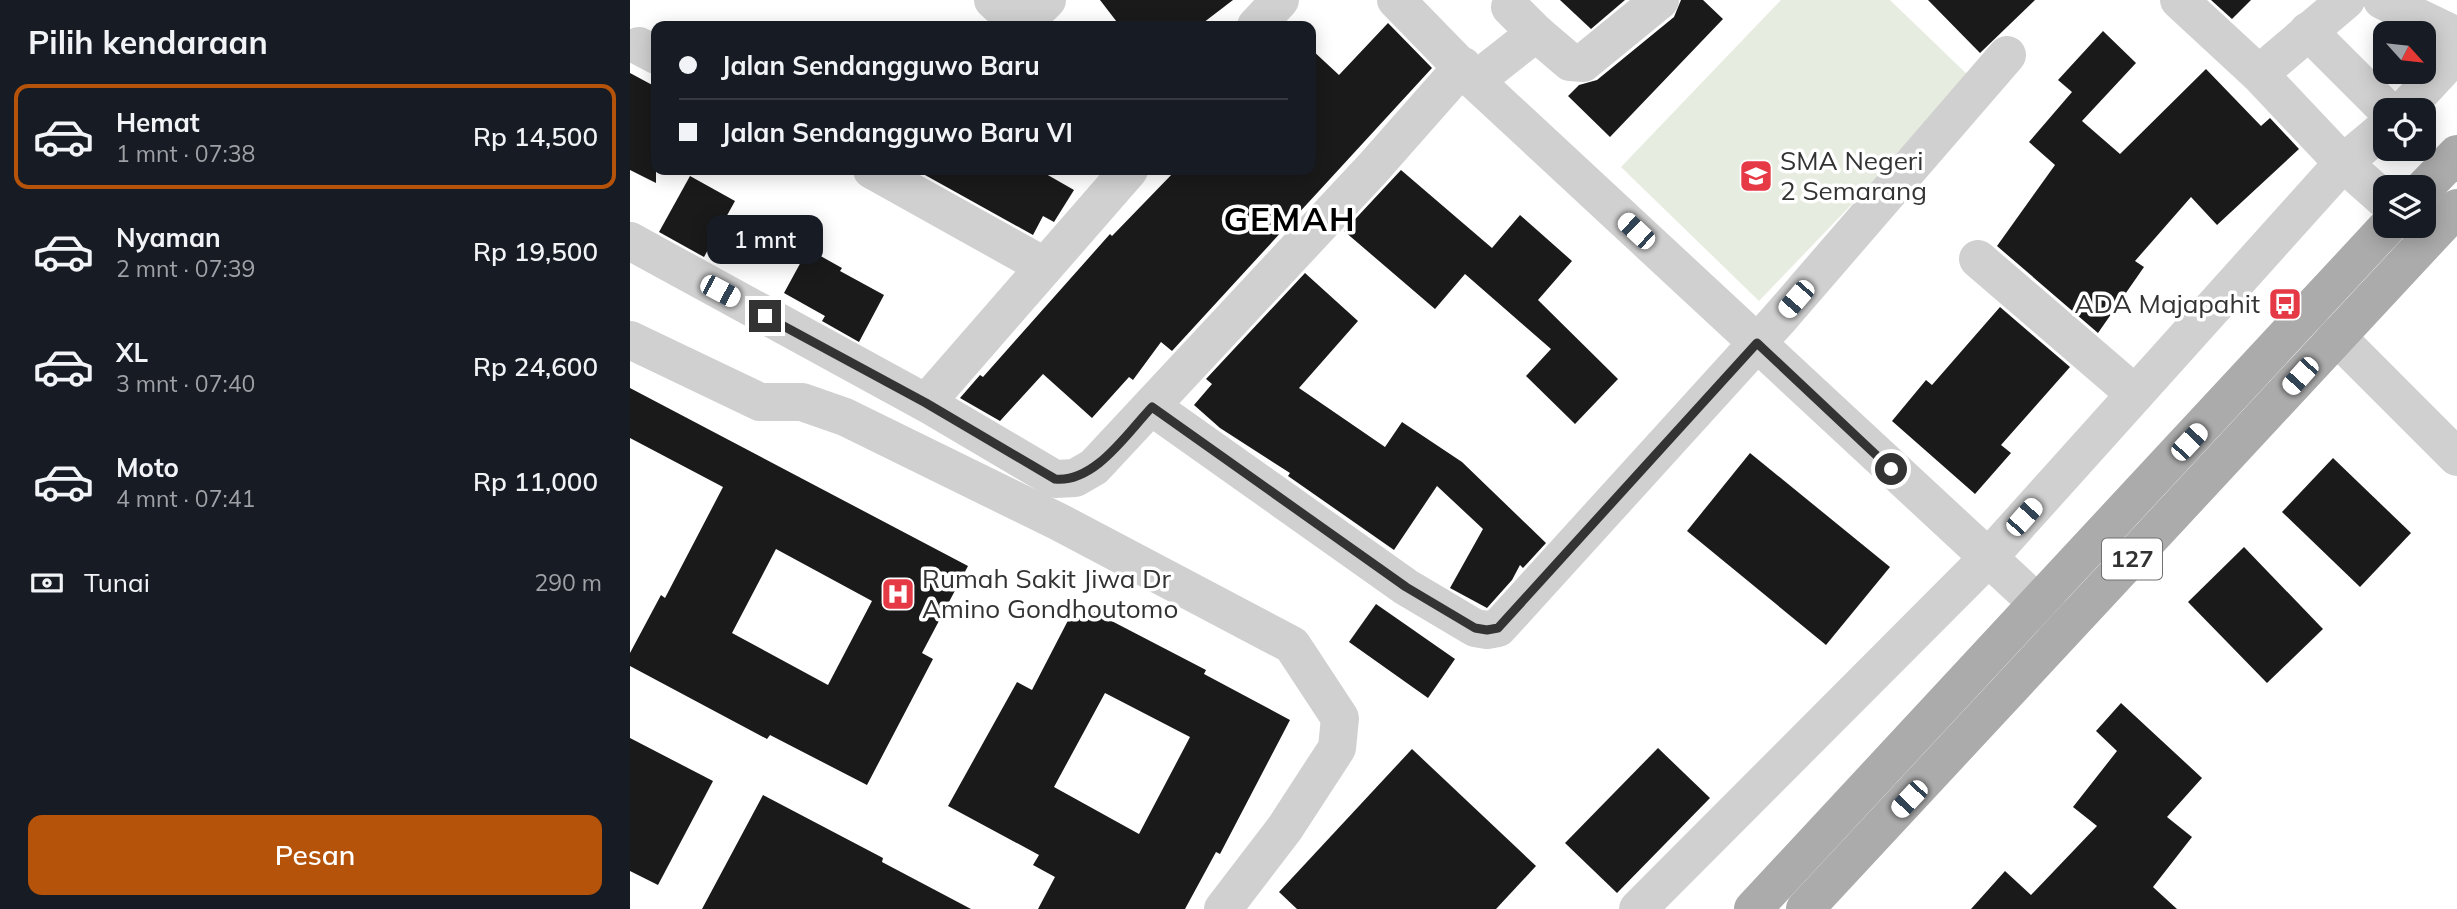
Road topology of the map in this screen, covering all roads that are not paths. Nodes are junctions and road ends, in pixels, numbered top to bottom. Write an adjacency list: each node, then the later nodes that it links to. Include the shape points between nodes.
1 (993, 0): 2 (street, via 1008,15 1024,20)
2 (1047, 0)
3 (1280, 0): 9 (street)
4 (1396, 0): 14 (street)
5 (1660, 0): 14 (street, via 1583,63 1570,62 1523,20)
6 (2179, 0): 15 (street)
7 (2346, 0): 10 (street)
8 (2382, 0): 11 (street)
9 (1261, 21)
10 (2308, 31): 15 (street); 16 (street)
11 (2457, 36)
12 (2457, 53): 17 (street)
13 (2007, 55): 32 (street)
14 (1469, 74): 32 (street); 35 (street, via 1373,168)
15 (2259, 74): 20 (street)
16 (2375, 98)
17 (2415, 98)
18 (2373, 138): 20 (street)
19 (2457, 154): 23 (main road)
20 (2343, 163): 24 (street); 33 (street)
21 (881, 175): 29 (street)
22 (1125, 175): 29 (street)
23 (2436, 176)
24 (2373, 189)
25 (2457, 208): 30 (main road, 127)
26 (2377, 238): 38 (main road, 127)
27 (630, 241): 34 (street)
28 (1978, 259): 33 (street)
29 (1044, 266): 34 (street)
30 (2336, 336): 36 (street); 39 (main road, 127)
31 (630, 340): 40 (street, via 760,402 802,402 845,417 1059,522 1292,645 1340,718 1337,748 1285,828)
32 (1757, 343): 35 (street, via 1498,628 1487,630 1475,628 1406,587); 37 (street)
33 (2135, 394): 37 (street)
34 (926, 403): 35 (street, via 1055,479 1075,478 1094,467)
35 (1152, 407)
36 (2457, 457)
37 (1987, 559): 38 (street); 41 (street)
38 (2037, 605): 39 (street); 42 (main road, 127)
39 (2067, 630): 43 (main road, 127)
40 (1223, 909)
41 (1638, 909)
42 (1753, 909)
43 (1805, 909)

